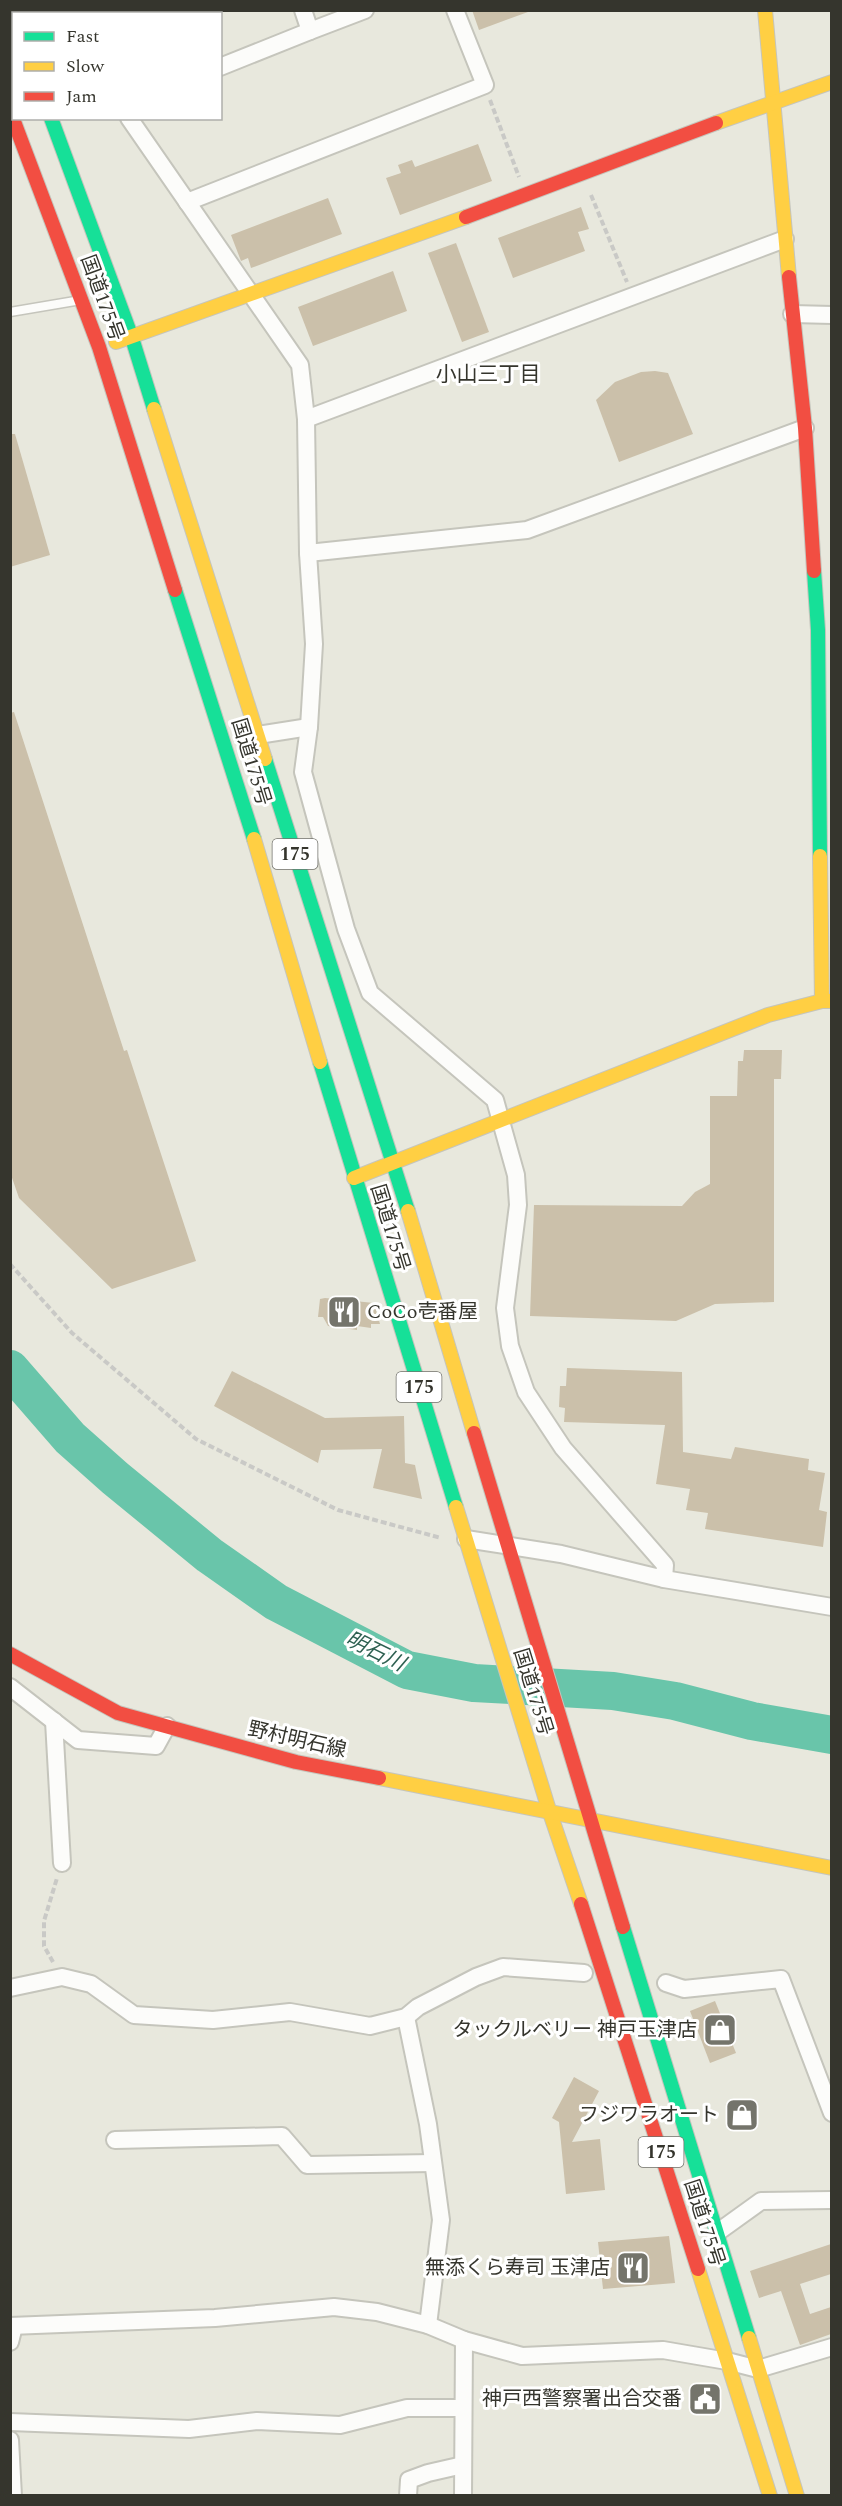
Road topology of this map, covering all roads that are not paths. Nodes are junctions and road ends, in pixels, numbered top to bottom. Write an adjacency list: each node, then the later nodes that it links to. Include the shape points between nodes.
1 (303, 10): 5 (street)
2 (365, 10): 5 (street)
3 (455, 10): 12 (street, via 485,85)
4 (765, 10): 8 (main road)
5 (310, 31): 6 (street)
6 (222, 66)
7 (831, 82): 8 (main road)
8 (772, 102): 13 (main road); 14 (main road, via 526,196)
9 (13, 120): 15 (main road, 国道175号 / 175)
10 (52, 120): 19 (main road, 国道175号 / 175)
11 (130, 120): 12 (street)
12 (187, 202): 14 (street)
13 (785, 239): 17 (main road); 21 (street)
14 (251, 294): 19 (main road); 21 (street, via 300,365)
15 (82, 300): 16 (lane); 20 (main road, 国道175号 / 175)
16 (10, 312)
17 (792, 314): 18 (street); 22 (main road)
18 (831, 315)
19 (132, 338): 20 (main road); 26 (main road, 国道175号 / 175)
20 (99, 346): 32 (main road, 国道175号 / 175, via 273,900)
21 (306, 419): 23 (street)
22 (805, 428): 23 (street, via 527,530); 24 (main road)
23 (308, 553): 25 (street, via 314,644)
24 (825, 630): 29 (main road)
25 (309, 727): 26 (street); 27 (street, via 303,772)
26 (258, 735): 28 (main road, 国道175号 / 175)
27 (346, 928): 28 (street); 30 (street, via 370,993 495,1100)
28 (320, 935): 31 (main road, 国道175号 / 175)
29 (827, 1001): 30 (main road, via 768,1015)
30 (500, 1120): 31 (main road); 35 (street, via 516,1175 518,1204 505,1308 510,1346 526,1392 563,1448 665,1565)
31 (394, 1162): 32 (main road); 34 (main road, 国道175号 / 175)
32 (354, 1178): 33 (main road, 国道175号 / 175)
33 (466, 1539): 34 (street); 41 (main road, 国道175号 / 175)
34 (507, 1547): 35 (street, via 561,1554); 42 (main road, 国道175号 / 175)
35 (664, 1579): 36 (street)
36 (831, 1607)
37 (10, 1654): 40 (main road, 野村明石線, via 118,1713)
38 (10, 1687): 39 (street)
39 (54, 1721): 40 (street, via 78,1740 156,1746); 43 (street)
40 (167, 1726): 41 (main road, 野村明石線, via 296,1762)
41 (549, 1810): 42 (main road, 野村明石線); 58 (main road, 国道175号 / 175, via 601,1961)
42 (590, 1821): 44 (main road, 野村明石線); 53 (main road, 国道175号 / 175)
43 (62, 1863)
44 (831, 1868)
45 (584, 1973): 48 (street, via 503,1967 476,1977)
46 (666, 1983): 49 (street, via 684,1989 781,1979)
47 (10, 1988): 48 (street, via 62,1977 91,1984 134,2015 213,2020 290,2012 370,2026)
48 (406, 2017): 51 (street)
49 (831, 2113)
50 (115, 2140): 51 (street, via 282,2136 307,2165)
51 (433, 2163): 54 (street, via 441,2220)
52 (831, 2200): 53 (street, via 761,2201)
53 (718, 2232): 59 (main road, 国道175号 / 175)
54 (428, 2325): 55 (street, via 377,2312 334,2307); 56 (street)
55 (12, 2331)
56 (464, 2340): 58 (street, via 522,2356 663,2350); 60 (street)
57 (831, 2348): 59 (street)
58 (727, 2361): 59 (street); 67 (main road, 国道175号 / 175)
59 (758, 2369): 68 (main road, 国道175号 / 175)
60 (463, 2408): 61 (street, via 407,2408 340,2425 257,2421 189,2429); 63 (street)
61 (10, 2422)
62 (10, 2440): 64 (street)
63 (463, 2465): 65 (street, via 409,2480); 66 (street)
64 (13, 2496)
65 (408, 2496)
66 (463, 2496)
67 (770, 2496)
68 (797, 2496)

